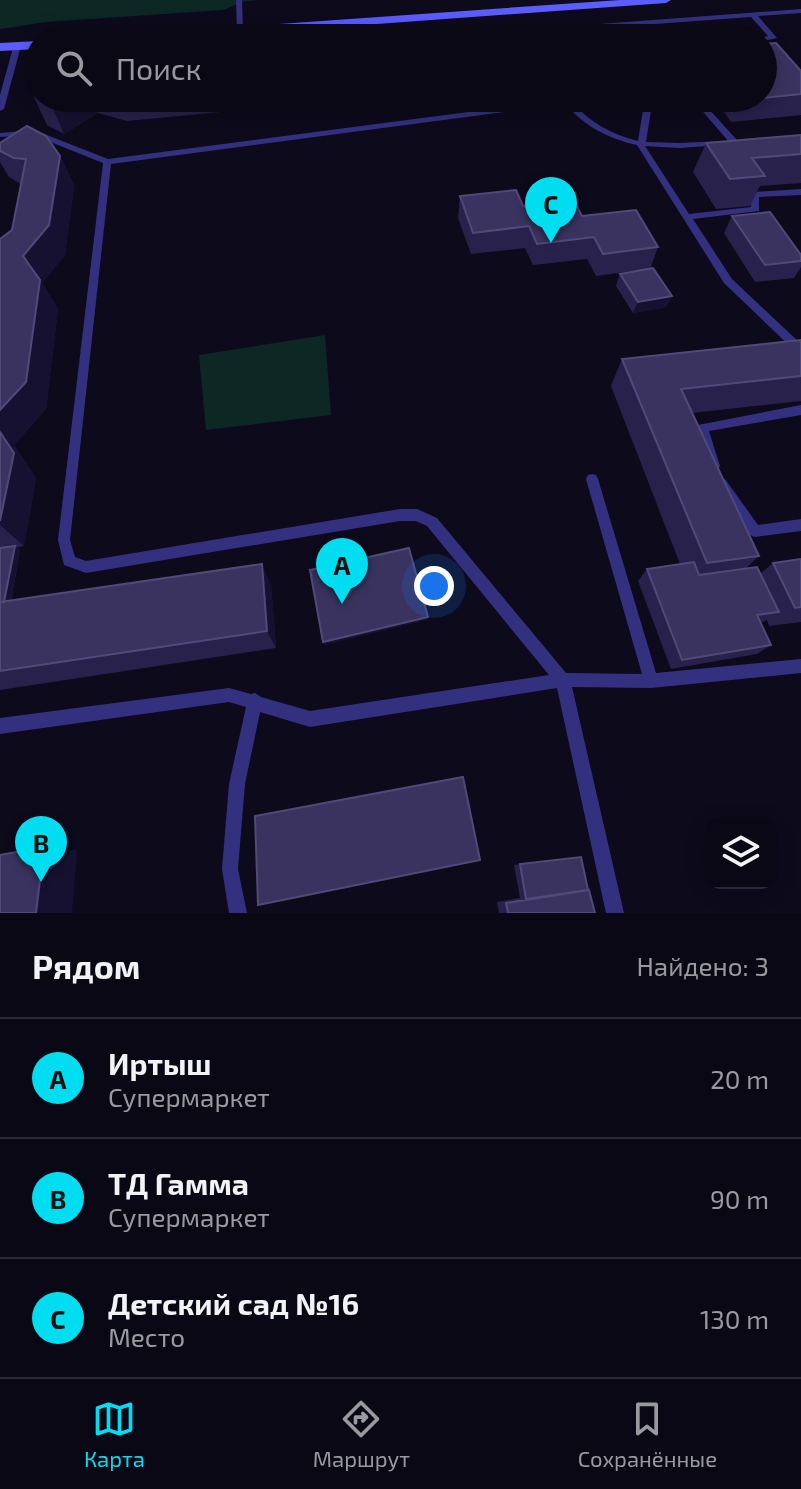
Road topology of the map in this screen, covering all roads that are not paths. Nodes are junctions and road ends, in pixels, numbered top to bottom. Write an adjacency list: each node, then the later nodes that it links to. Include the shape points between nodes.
1 (239, 0): 6 (lane)
2 (666, 0): 3 (main road)
3 (642, 1): 7 (main road)
4 (801, 11): 5 (lane)
5 (752, 14): 8 (lane); 9 (lane)
6 (236, 24)
7 (358, 24)
8 (619, 24)
9 (761, 24)
10 (17, 46): 11 (main road); 12 (main road); 13 (lane)
11 (24, 46)
12 (0, 47)
13 (0, 109)
14 (484, 112): 22 (lane)
15 (576, 112): 21 (lane, via 600,131)
16 (647, 112): 21 (lane)
17 (707, 112): 20 (lane)
18 (0, 135): 22 (lane, via 34,132)
19 (746, 140): 20 (lane)
20 (733, 141): 21 (lane)
21 (641, 146): 24 (lane)
22 (107, 162): 30 (lane, via 64,540 69,561 86,567 417,515 432,522)
23 (801, 192): 24 (lane, via 754,195 756,209)
24 (686, 217): 25 (lane, via 728,281)
25 (801, 350)
26 (801, 410): 28 (lane, via 702,428 718,479 755,531)
27 (592, 479): 31 (lane)
28 (801, 525)
29 (801, 666): 31 (lane)
30 (563, 680): 31 (lane); 32 (lane, via 310,719); 35 (lane)
31 (651, 681)
32 (255, 700): 33 (lane, via 229,695); 34 (lane, via 237,784 230,869)
33 (0, 726)
34 (238, 913)
35 (615, 913)

